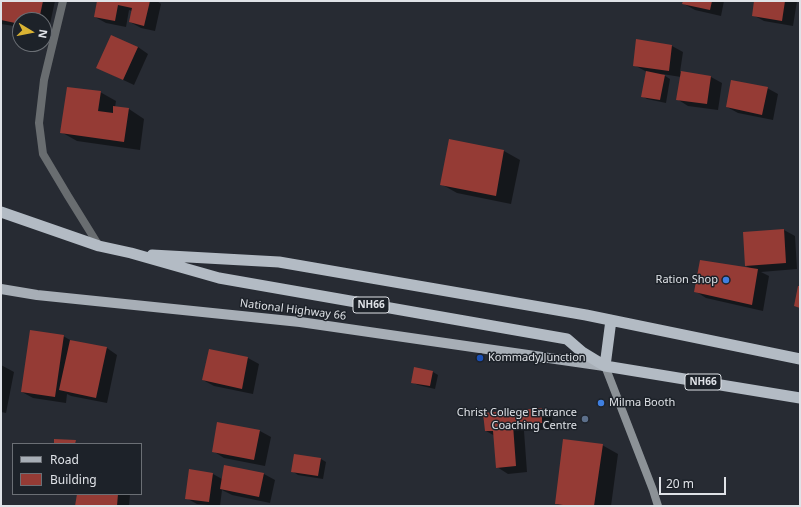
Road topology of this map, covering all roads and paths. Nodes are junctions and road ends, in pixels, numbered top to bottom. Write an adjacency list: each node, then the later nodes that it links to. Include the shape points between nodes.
1 (63, 1): 3 (street, via 44,80 39,123 43,154)
2 (1, 212): 3 (highway, NH66)
3 (99, 246): 4 (highway, NH66)
4 (131, 253): 6 (highway, NH66, via 279,262); 8 (highway, NH66, via 219,278 567,339)
5 (1, 290): 8 (main road, National Highway 66, via 300,322)
6 (611, 320): 7 (highway, NH66); 8 (highway)
7 (800, 359)
8 (605, 366): 9 (highway, NH66); 10 (main road)
9 (800, 398)
10 (658, 506)

